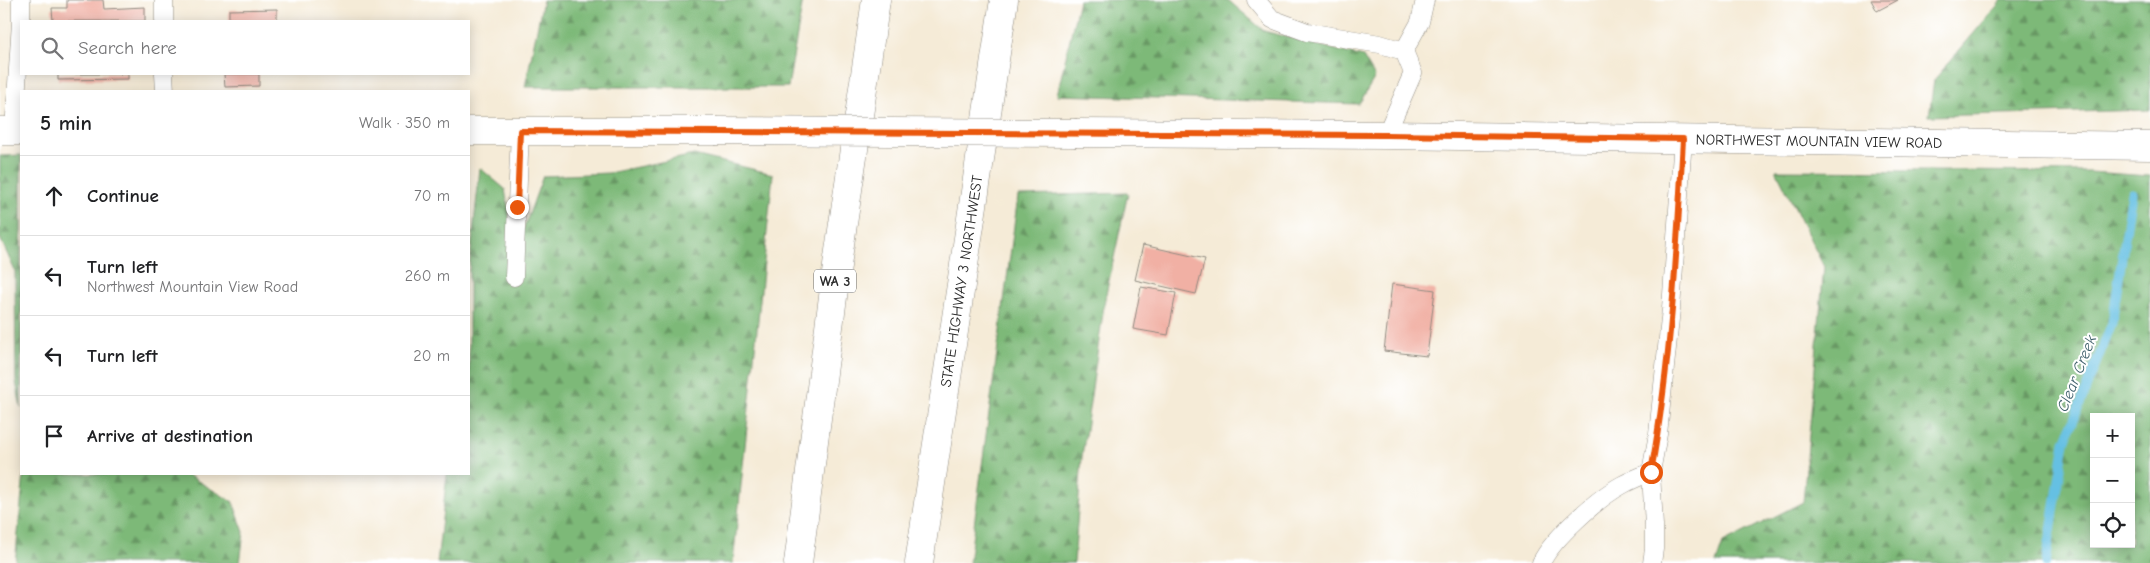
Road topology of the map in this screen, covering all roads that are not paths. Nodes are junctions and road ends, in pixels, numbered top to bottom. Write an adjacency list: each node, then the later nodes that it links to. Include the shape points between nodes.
1 (21, 0): 8 (lane)
2 (164, 0): 9 (lane)
3 (876, 0): 23 (main road, WA 3)
4 (1004, 0): 14 (main road, STATE HIGHWAY 3 NORTHWEST)
5 (1013, 0): 14 (main road)
6 (1256, 0): 11 (lane, via 1272,19 1308,32)
7 (1425, 0): 11 (lane, via 1420,22)
8 (21, 20)
9 (164, 20)
10 (20, 34): 15 (lane)
11 (1404, 50): 18 (lane, via 1413,73)
12 (164, 75): 13 (lane)
13 (165, 90)
14 (989, 98): 24 (main road, STATE HIGHWAY 3 NORTHWEST)
15 (12, 131)
16 (470, 131): 17 (main road, NORTHWEST MOUNTAIN VIEW ROAD)
17 (520, 131): 18 (main road, NORTHWEST MOUNTAIN VIEW ROAD, bridge); 21 (lane)
18 (1386, 135): 19 (main road, NORTHWEST MOUNTAIN VIEW ROAD)
19 (1683, 139): 20 (main road, NORTHWEST MOUNTAIN VIEW ROAD); 22 (lane, via 1671,309)
20 (2150, 146)
21 (514, 278)
22 (1651, 472): 25 (lane, via 1600,499 1560,537); 26 (lane)
23 (798, 563)
24 (919, 563)
25 (1541, 563)
26 (1652, 563)

